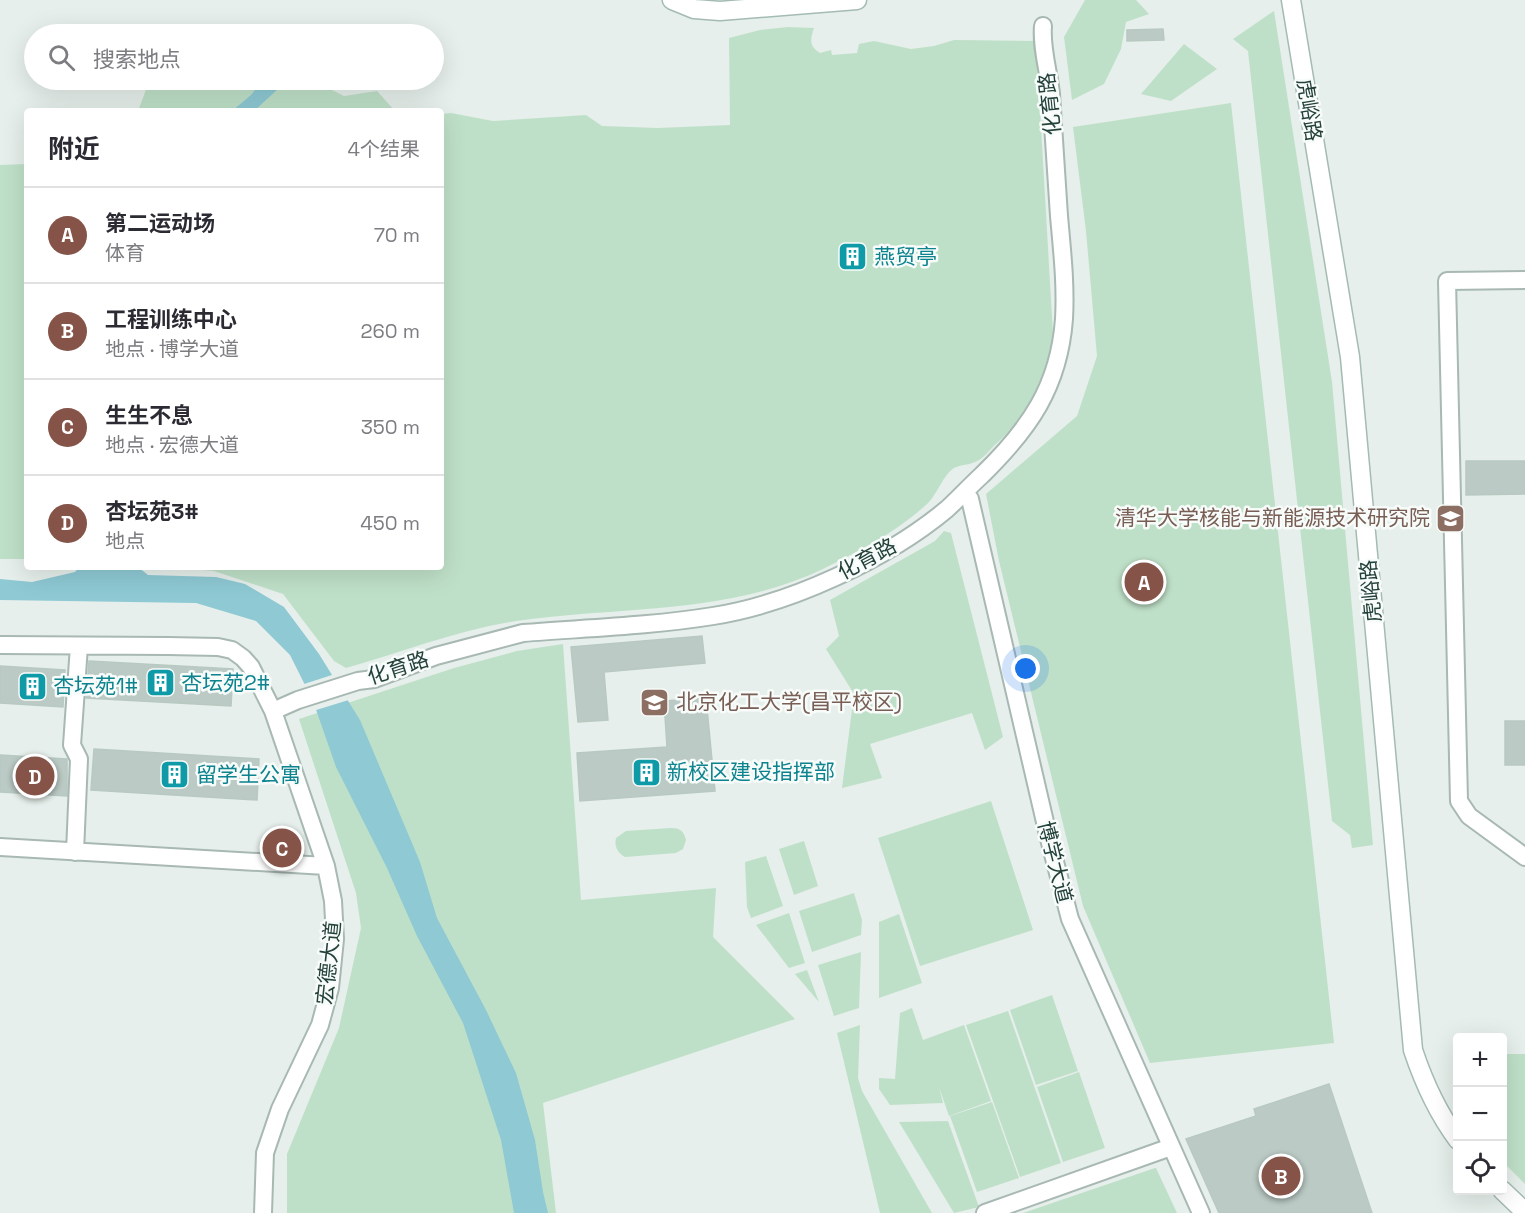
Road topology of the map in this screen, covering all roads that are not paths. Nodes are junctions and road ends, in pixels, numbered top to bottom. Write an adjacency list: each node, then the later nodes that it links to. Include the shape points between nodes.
1 (672, 0): 4 (street, via 694,9)
2 (857, 0): 4 (street)
3 (1291, 0): 15 (street, 虎峪路, via 1350,357 1413,1050 1424,1083)
4 (719, 5)
5 (1043, 26): 7 (street, 化育路, via 1063,267 1060,346 1046,390 1026,428)
6 (1525, 280): 13 (street, via 1447,281 1459,801 1469,816)
7 (965, 492): 10 (street, 化育路, via 910,536 822,584 787,597 715,616 524,633 436,656); 16 (street, 博学大道, via 1070,919)
8 (0, 645): 9 (street, 宏德大道)
9 (79, 646): 10 (street, 宏德大道, via 232,650 251,667); 12 (street, via 72,745 79,759)
10 (273, 711): 14 (street, 宏德大道)
11 (0, 847): 12 (street)
12 (75, 852): 14 (street)
13 (1525, 857)
14 (326, 866): 19 (street, 宏德大道, via 335,920 330,988 320,1025 280,1109 265,1153)
15 (1453, 1133)
16 (1171, 1147): 20 (street); 21 (street, 博学大道)
17 (1506, 1195): 18 (street)
18 (1525, 1212)
19 (263, 1213)
20 (985, 1213)
21 (1201, 1213)

